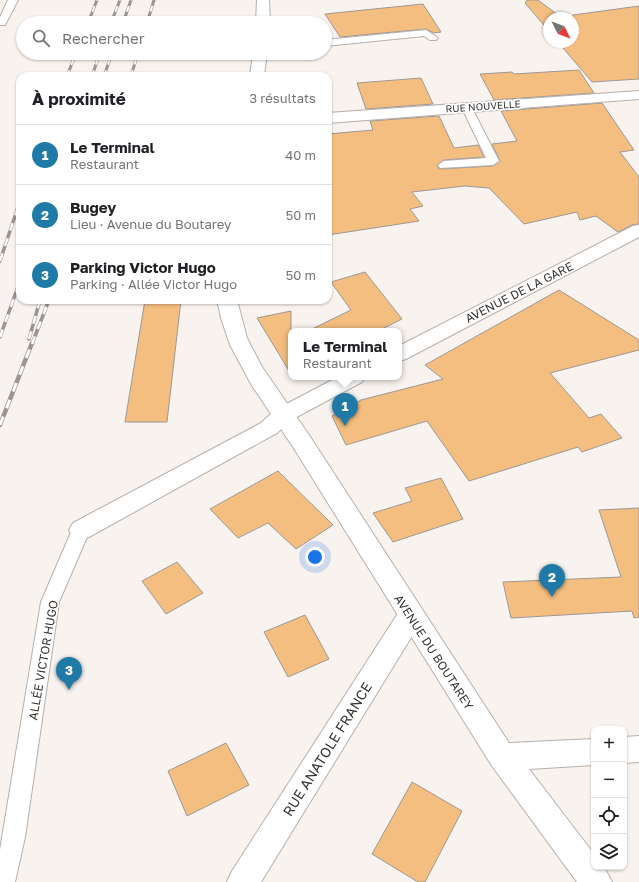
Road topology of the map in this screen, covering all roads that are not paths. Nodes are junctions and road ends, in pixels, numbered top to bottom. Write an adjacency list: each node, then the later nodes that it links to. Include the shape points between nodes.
1 (12, 0): 4 (lane, via 2,23)
2 (263, 0): 3 (street)
3 (263, 16)
4 (0, 22)
5 (433, 38): 6 (lane, via 426,32)
6 (332, 42)
7 (259, 60): 8 (street)
8 (258, 72)
9 (639, 95): 10 (street, RUE NOUVELLE)
10 (467, 108): 11 (street, RUE NOUVELLE); 12 (lane, via 493,161)
11 (332, 118)
12 (444, 165)
13 (639, 230): 15 (street, AVENUE DE LA GARE)
14 (227, 304): 17 (street, AVENUE DU BOUTAREY, via 237,338 246,357)
15 (402, 352)
16 (349, 380): 17 (street)
17 (283, 414): 18 (street, ALLÉE VICTOR HUGO, via 269,428); 19 (street, AVENUE DU BOUTAREY)
18 (81, 530): 24 (lane, ALLÉE VICTOR HUGO, via 50,602 14,837)
19 (411, 615): 23 (street, AVENUE DU BOUTAREY); 25 (street, RUE ANATOLE FRANCE)
20 (639, 749): 21 (street)
21 (627, 750)
22 (591, 752): 23 (street)
23 (502, 757): 26 (street, AVENUE DU BOUTAREY)
24 (4, 882)
25 (243, 882)
26 (596, 882)

